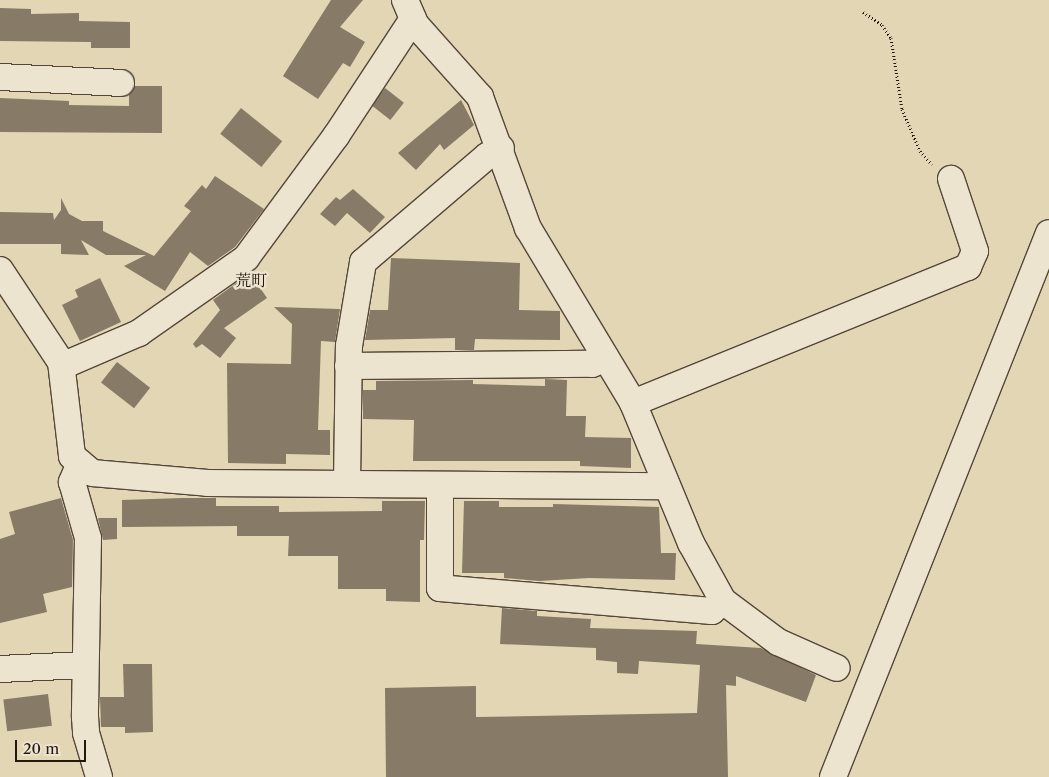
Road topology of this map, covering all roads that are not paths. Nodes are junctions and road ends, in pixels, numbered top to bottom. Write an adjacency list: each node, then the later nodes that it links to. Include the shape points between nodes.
1 (409, 10): 4 (street, via 480,97); 9 (street, via 336,136 246,258 139,333)
2 (0, 77): 3 (street)
3 (121, 83)
4 (500, 148): 8 (street, via 528,228); 10 (street, via 363,262)
5 (951, 179): 11 (street, via 975,251 968,267)
6 (1049, 232): 21 (street)
7 (0, 270): 9 (street, via 56,352)
8 (606, 358): 10 (street, via 592,364); 11 (street)
9 (62, 366): 12 (street, via 72,456)
10 (348, 366): 13 (street)
11 (633, 403): 15 (street)
12 (80, 463): 13 (street, via 92,473 208,483); 17 (street, via 72,482 88,538)
13 (347, 484): 14 (street)
14 (440, 485): 15 (street); 16 (street, via 440,588 712,611)
15 (667, 486): 16 (street, via 691,543)
16 (723, 601): 18 (street, via 778,642)
17 (84, 665): 19 (street); 20 (street, via 86,733)
18 (836, 668)
19 (0, 669)
20 (99, 777)
21 (833, 777)

